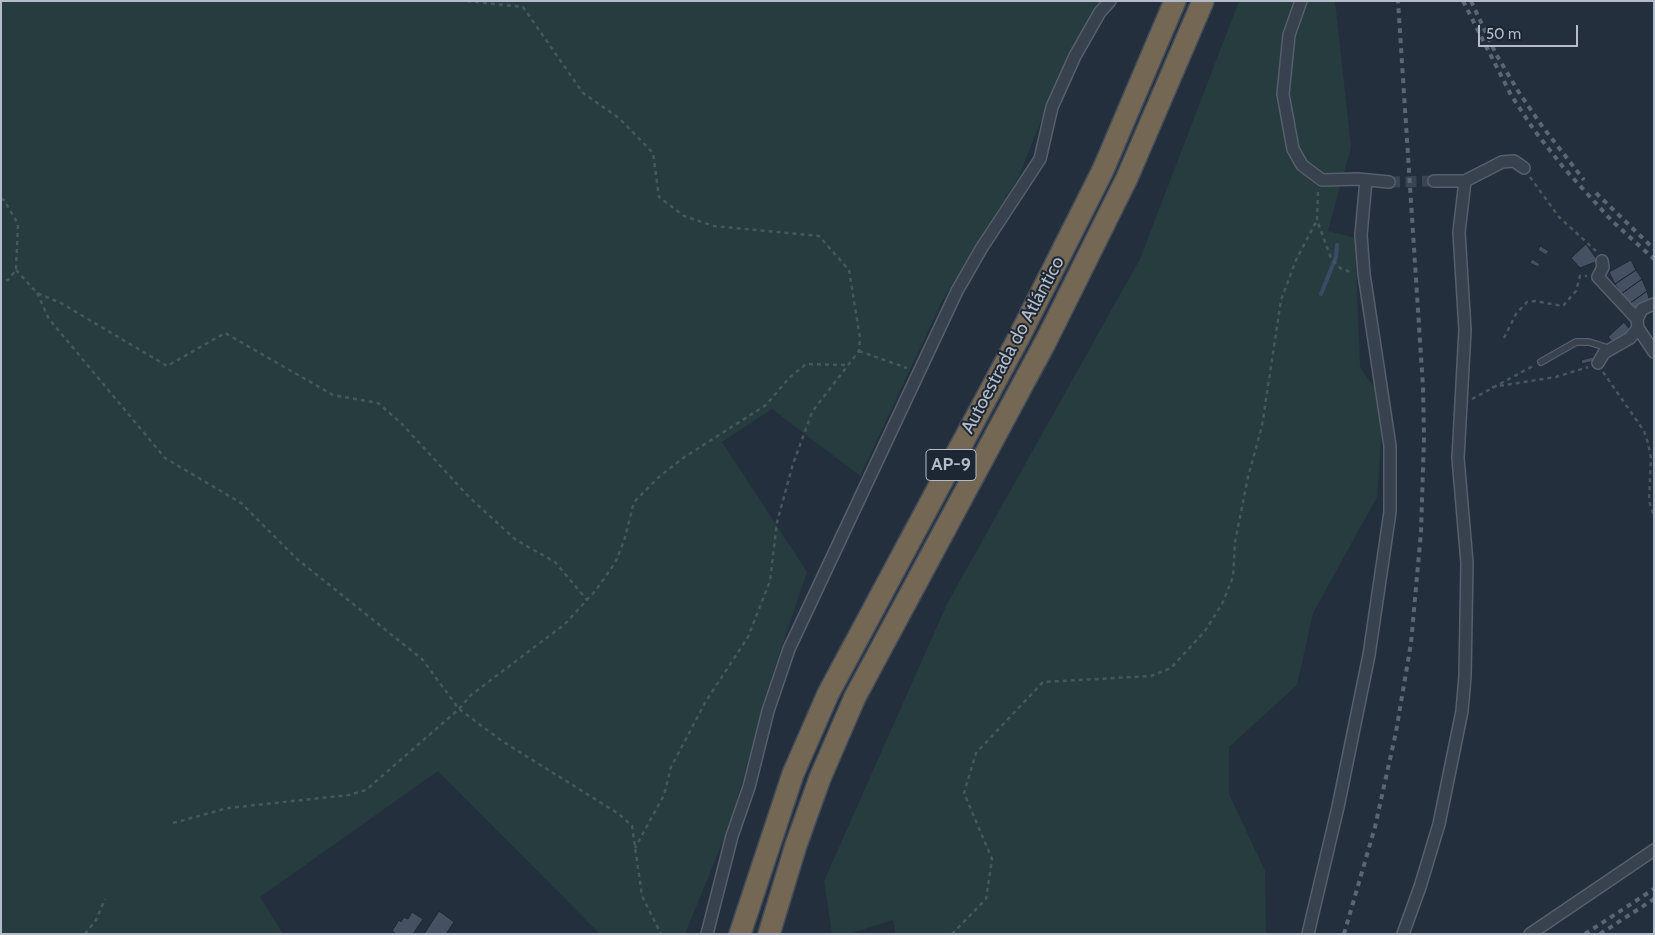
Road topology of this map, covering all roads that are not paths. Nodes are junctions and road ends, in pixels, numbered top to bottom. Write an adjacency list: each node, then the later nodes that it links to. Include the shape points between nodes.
1 (1110, 1): 18 (street, via 1074,56 1052,107 1040,159 957,291 789,649 732,836)
2 (1175, 1): 19 (highway, Autoestrada do Atlántico / AP-9, via 1103,170 1013,348 828,694 793,774)
3 (1203, 1): 20 (highway, Autoestrada do Atlántico / AP-9, via 1127,178 1046,341 855,697 820,778)
4 (1301, 1): 6 (street, via 1289,35 1283,94 1293,149 1302,165 1322,180)
5 (1524, 168): 8 (street, via 1514,161 1502,162)
6 (1362, 180): 9 (street); 21 (street, via 1364,274 1390,446 1390,512 1369,655)
7 (1434, 181): 8 (street)
8 (1465, 181): 22 (street, via 1459,232 1465,330 1458,458 1467,562 1463,702 1439,824)
9 (1388, 182)
10 (1602, 261): 12 (street, via 1598,277)
11 (1654, 304): 12 (street, via 1642,309)
12 (1638, 324): 13 (street, via 1630,338); 14 (street)
13 (1611, 349): 15 (lane, via 1589,342 1576,342); 16 (street)
14 (1654, 352)
15 (1541, 362)
16 (1598, 363)
17 (1654, 850): 23 (street)
18 (707, 934)
19 (740, 934)
20 (770, 934)
21 (1308, 934)
22 (1403, 934)
23 (1530, 934)

